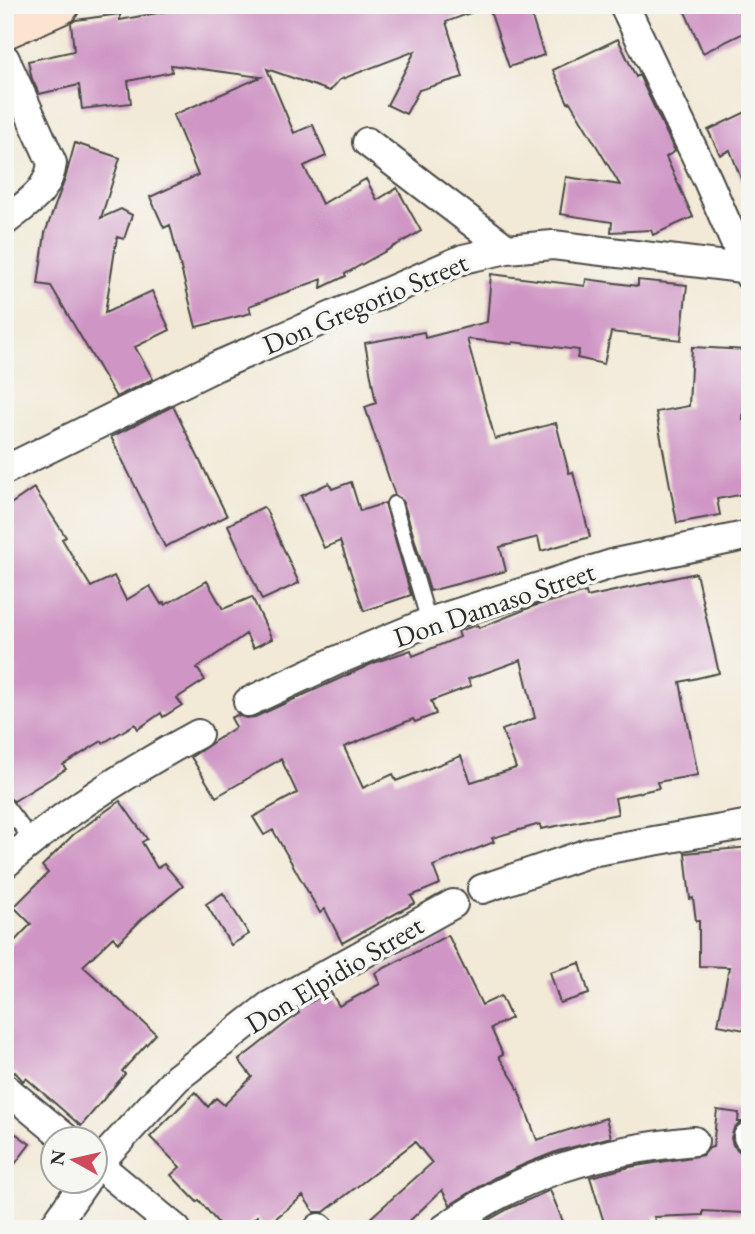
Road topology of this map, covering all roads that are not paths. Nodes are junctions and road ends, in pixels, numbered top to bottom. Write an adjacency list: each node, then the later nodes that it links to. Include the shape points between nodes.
1 (60, 5): 3 (main road)
2 (624, 5): 8 (street)
3 (5, 29)
4 (5, 59): 6 (street, via 52,163 51,178 43,190)
5 (367, 142): 7 (street)
6 (5, 221)
7 (508, 249): 8 (street, Don Gregorio Street, via 553,245); 9 (street, Don Gregorio Street, via 463,259 254,349)
8 (749, 271)
9 (5, 470)
10 (394, 505): 12 (lane)
11 (750, 535): 12 (street, Don Damaso Street, via 615,563)
12 (429, 622): 13 (street, Don Damaso Street)
13 (248, 702)
14 (198, 734): 17 (street, via 140,765)
15 (5, 805): 17 (lane)
16 (750, 824): 19 (street, via 591,852)
17 (32, 840): 18 (street)
18 (5, 864)
19 (482, 889)
20 (453, 904): 24 (street, Don Elpidio Street, via 269,1006 177,1078)
21 (5, 1088): 22 (street)
22 (52, 1126)
23 (694, 1141): 29 (street, via 609,1153 550,1171 505,1191)
24 (108, 1153)
25 (108, 1180): 28 (street)
26 (75, 1196): 27 (street, Don Elpidio Street)
27 (52, 1229)
28 (176, 1229)
29 (444, 1229)

